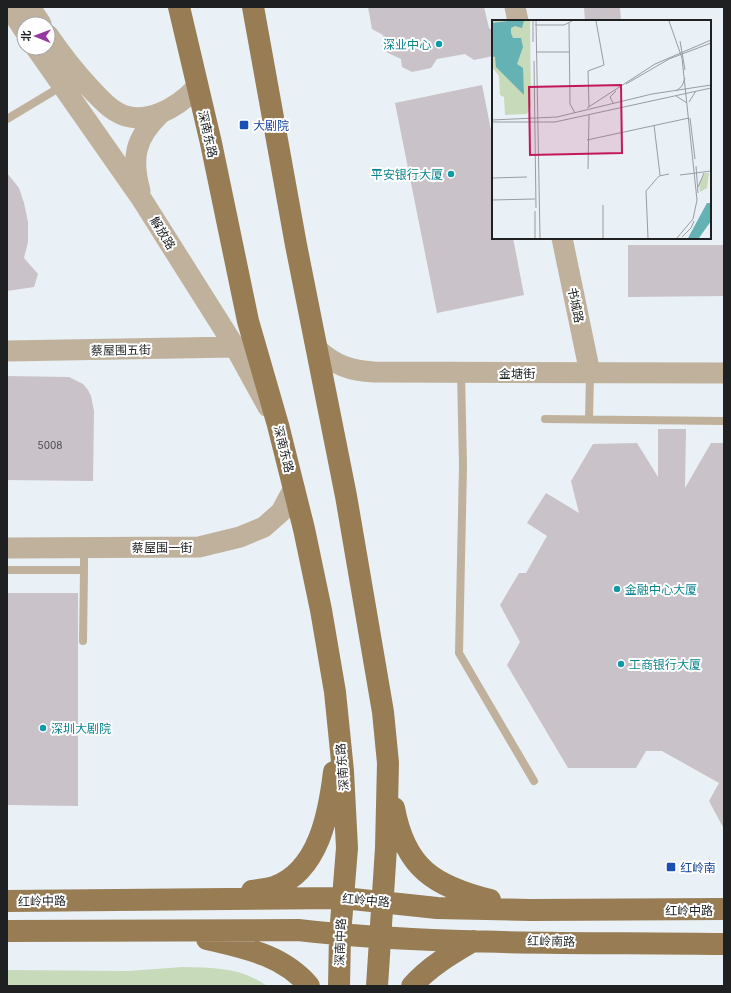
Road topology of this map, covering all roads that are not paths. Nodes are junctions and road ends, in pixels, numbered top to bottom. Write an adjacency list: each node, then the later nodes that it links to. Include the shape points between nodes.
1 (9, 7): 7 (street)
2 (30, 7): 6 (street)
3 (179, 7): 12 (main road, 深南东路)
4 (253, 7): 18 (main road)
5 (515, 7): 8 (street)
6 (36, 16)
7 (16, 18)
8 (518, 20)
9 (56, 47): 13 (street, via 66,62 104,103 116,112 138,118)
10 (41, 56): 11 (street, 解放路)
11 (62, 86): 14 (lane); 15 (street, 解放路)
12 (197, 87): 13 (street, via 186,98); 26 (main road, 深南东路, via 248,321)
13 (160, 114): 15 (street, via 143,134 137,148 135,162)
14 (7, 119)
15 (141, 198): 17 (street, 解放路)
16 (562, 239): 21 (street, 书城路)
17 (235, 347): 19 (street, 蔡屋围五街); 26 (street, 解放路)
18 (317, 349): 20 (street, 金塘街, via 337,364 362,372); 34 (main road, via 346,496 383,712)
19 (7, 352)
20 (461, 372): 21 (street, 金塘街); 35 (lane, via 463,466 459,653)
21 (590, 373): 22 (street, 金塘街); 24 (lane)
22 (724, 373)
23 (545, 419): 24 (lane)
24 (589, 419): 25 (lane)
25 (724, 421)
26 (278, 425): 27 (main road, 深南东路)
27 (294, 488): 29 (street, 蔡屋围一街, via 281,512 264,526 240,537 199,547); 33 (main road, 深南东路, via 321,610)
28 (7, 548): 29 (street, 蔡屋围一街)
29 (84, 548): 31 (lane)
30 (7, 570): 31 (lane)
31 (84, 570): 32 (lane)
32 (83, 641)
33 (339, 731): 36 (main road, 深南东路, via 344,771 347,848); 37 (main road, via 323,829 306,861 294,874 273,887)
34 (388, 763): 39 (main road, via 386,848); 41 (main road, via 394,810 400,833 416,862 442,885 461,893)
35 (534, 781)
36 (343, 898): 37 (main road, 红岭中路); 39 (main road, 红岭中路); 44 (main road, 深南中路)
37 (164, 899): 38 (main road, 红岭中路)
38 (7, 901)
39 (381, 902): 41 (main road, 红岭中路, via 437,908); 45 (main road)
40 (724, 909): 41 (main road, 红岭中路)
41 (531, 910)
42 (171, 931): 43 (main road); 44 (main road, via 298,930); 48 (main road, via 264,954 292,969)
43 (7, 932)
44 (340, 935): 45 (main road); 49 (main road, 深南中路)
45 (379, 937): 46 (main road, 红岭南路); 50 (main road)
46 (474, 940): 47 (main road, 红岭南路); 51 (main road, via 439,961)
47 (724, 944)
48 (309, 986)
49 (339, 986)
50 (376, 986)
51 (412, 986)

